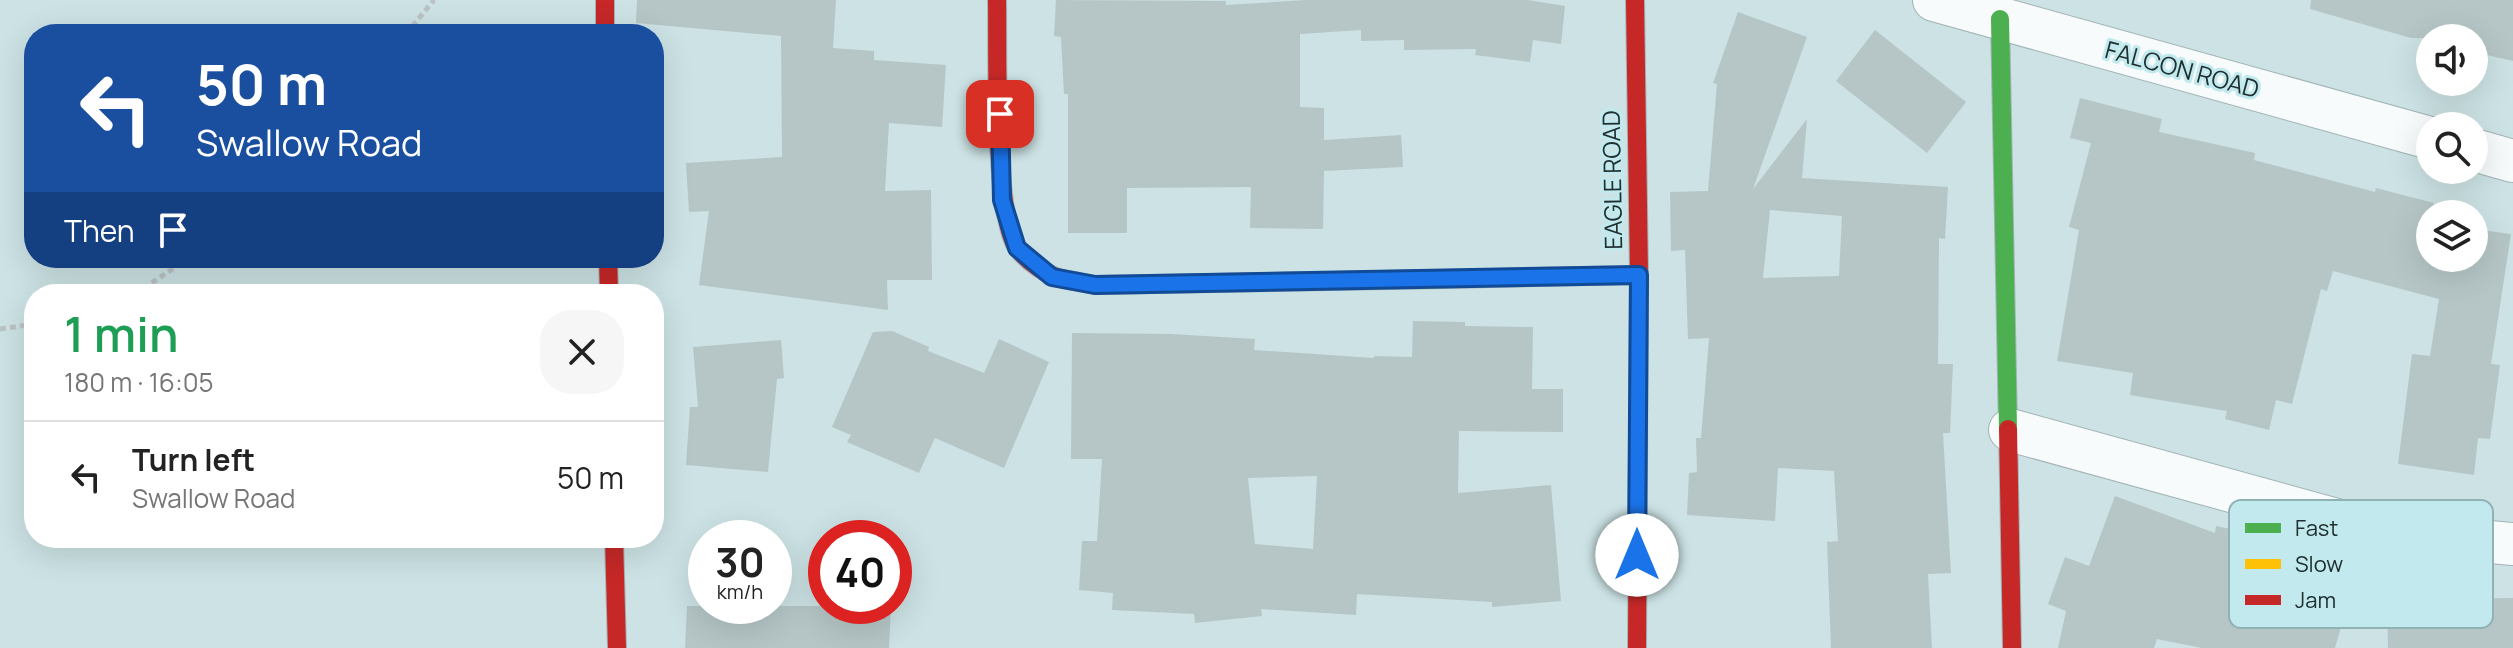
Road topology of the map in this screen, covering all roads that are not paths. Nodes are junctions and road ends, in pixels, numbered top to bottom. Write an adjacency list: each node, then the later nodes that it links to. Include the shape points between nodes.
1 (605, 0): 6 (street)
2 (997, 0): 10 (street, via 1002,200 1017,248 1052,277 1095,285)
3 (1635, 0): 10 (street, EAGLE ROAD)
4 (1934, 0): 5 (street, FALCON ROAD)
5 (2000, 19): 7 (street, FALCON ROAD); 11 (street)
6 (605, 24)
7 (2416, 134)
8 (2488, 154): 9 (street)
9 (2513, 161)
10 (1639, 275): 17 (street, EAGLE ROAD)
11 (2010, 430): 12 (street); 18 (street)
12 (2264, 500)
13 (2493, 542): 14 (street)
14 (2513, 544)
15 (614, 548): 16 (street)
16 (617, 648)
17 (1637, 648)
18 (2012, 648)

